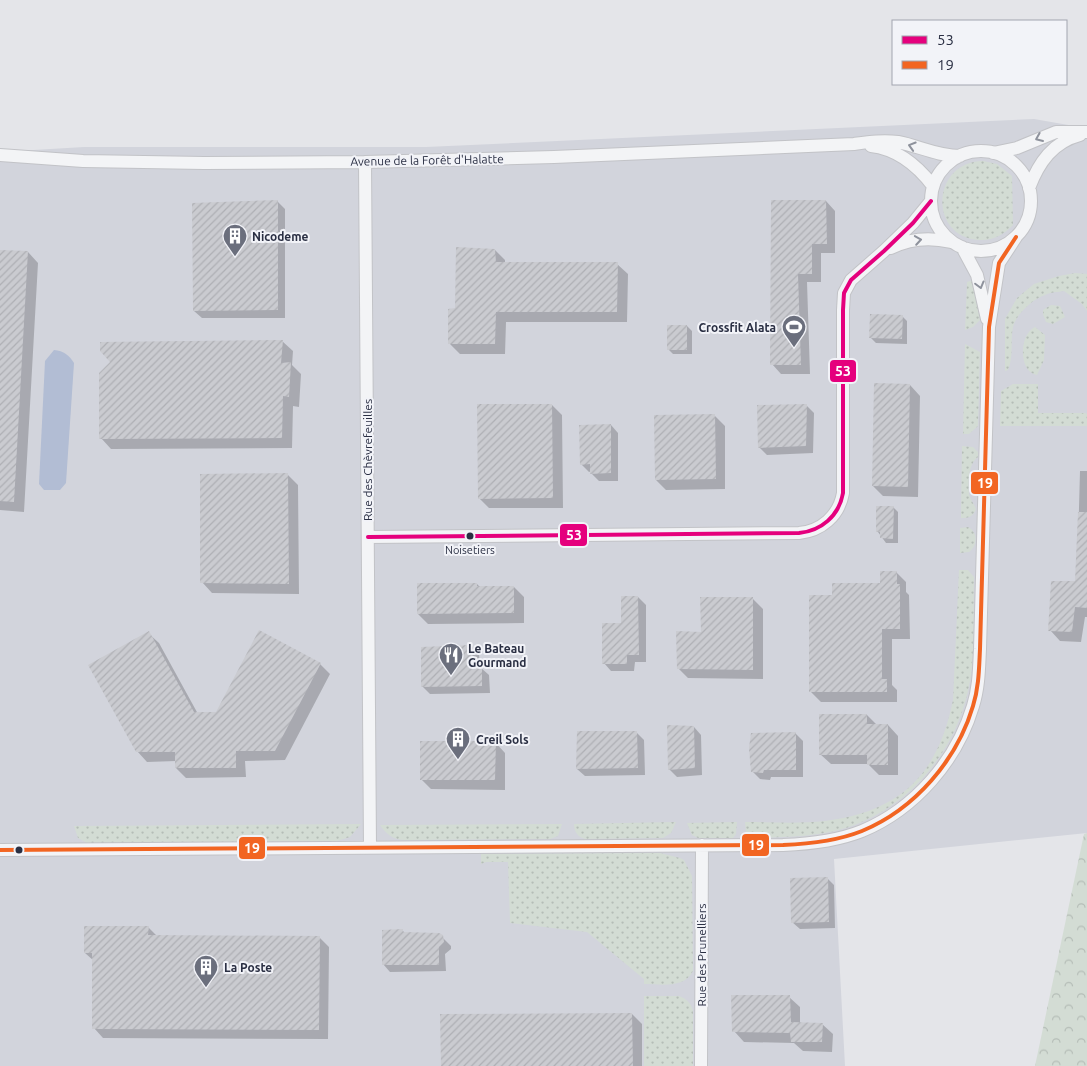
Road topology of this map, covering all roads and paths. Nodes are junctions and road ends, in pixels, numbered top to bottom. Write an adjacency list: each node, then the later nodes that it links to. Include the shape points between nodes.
1 (1087, 133): 3 (street, one-way to 3, via 1056,132 1017,148); 8 (street, via 1066,140 1049,153 1036,170)
2 (854, 144): 5 (street, Avenue de la Forêt d'Halatte, one-way to 2, via 937,154 892,141); 6 (street, Avenue de la Forêt d'Halatte); 7 (street, Avenue de la Forêt d'Halatte, via 900,155 916,166)
3 (993, 152): 5 (street, via 976,151); 8 (street, via 1018,167)
4 (0, 155): 6 (street, Avenue de la Forêt d'Halatte, via 194,163)
5 (960, 156): 7 (street, via 942,170)
6 (365, 162): 14 (street, Rue des Chèvrefeuilles)
7 (934, 186): 9 (street)
8 (1029, 188): 10 (street, via 1028,217)
9 (931, 200): 11 (street, via 932,212 941,231); 12 (street, via 919,217)
10 (1016, 237): 11 (street, via 990,250 979,251); 13 (street, via 999,263)
11 (958, 245): 12 (street, one-way to 11, via 920,239 936,238); 13 (street, one-way to 13, via 977,275)
12 (884, 251): 14 (street, via 851,280 844,293 843,494 838,509 821,526 799,533)
13 (989, 327): 15 (street, via 978,684 969,717 954,750 910,802 861,831 804,844)
14 (368, 537): 16 (street, Rue des Chèvrefeuilles)
15 (702, 845): 16 (street); 18 (street, Rue des Prunelliers)
16 (370, 848): 17 (street)
17 (0, 850)
18 (701, 1066)

